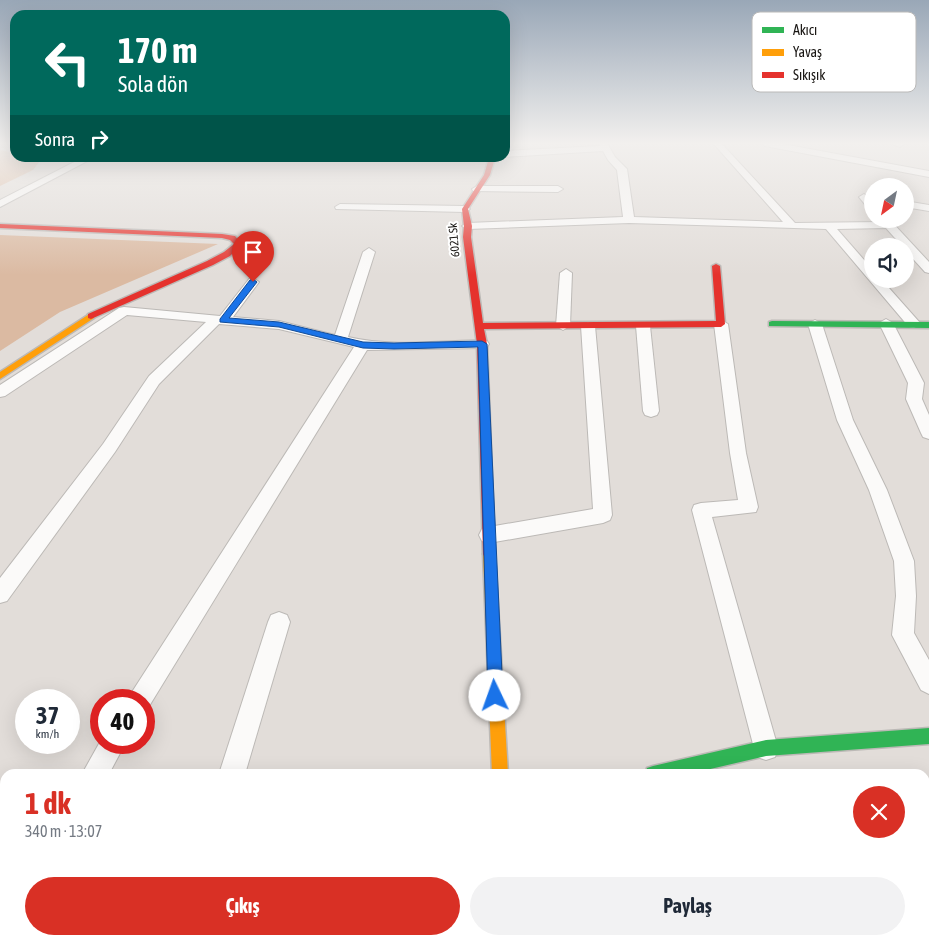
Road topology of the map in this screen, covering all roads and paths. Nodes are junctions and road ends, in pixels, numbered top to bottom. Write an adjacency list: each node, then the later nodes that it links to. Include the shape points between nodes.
1 (32, 187): 6 (street)
2 (623, 187): 11 (street)
3 (757, 187): 15 (street)
4 (477, 189): 5 (street); 10 (street, 6021 Sk)
5 (558, 189)
6 (0, 204)
7 (914, 206): 9 (street)
8 (340, 207): 10 (street)
9 (929, 208)
10 (465, 209): 14 (street, 6021 Sk)
11 (629, 220): 14 (street); 15 (street)
12 (864, 224): 16 (street)
13 (0, 226): 39 (street, via 222,236 232,238 238,244 227,254 90,317)
14 (468, 226): 32 (street, 6021 Sk)
15 (792, 226): 16 (street)
16 (829, 226): 20 (street)
17 (891, 228): 21 (street)
18 (369, 252): 36 (street)
19 (716, 266): 26 (street)
20 (864, 266)
21 (929, 269)
22 (566, 273): 33 (street)
23 (253, 282): 25 (street)
24 (883, 288): 30 (street)
25 (220, 320): 36 (street, via 279,325); 40 (street, via 124,311); 44 (street, via 154,380 109,448)
26 (721, 324): 35 (street); 49 (street, via 738,453 749,507 701,510)
27 (772, 324): 28 (street)
28 (814, 324): 29 (street); 46 (street, via 845,420 878,490 904,560 903,635)
29 (886, 324): 30 (street); 42 (street, via 916,384 914,399)
30 (914, 324): 31 (street)
31 (929, 325)
32 (480, 326): 33 (street); 37 (street, 6021 Sk)
33 (563, 326): 34 (street)
34 (588, 326): 35 (street); 43 (street, via 603,515)
35 (643, 326): 41 (street)
36 (340, 340): 38 (street)
37 (482, 344): 38 (street); 43 (street, 6021 Sk)
38 (363, 345): 47 (street)
39 (0, 376)
40 (0, 392)
41 (652, 411)
42 (929, 433)
43 (489, 535): 53 (street, 6021 Sk)
44 (0, 594)
45 (279, 622): 52 (street)
46 (929, 682)
47 (147, 689)
48 (929, 736): 49 (street)
49 (766, 748): 54 (street)
50 (107, 754): 51 (street)
51 (98, 769)
52 (234, 769)
53 (500, 769)
54 (675, 769)

